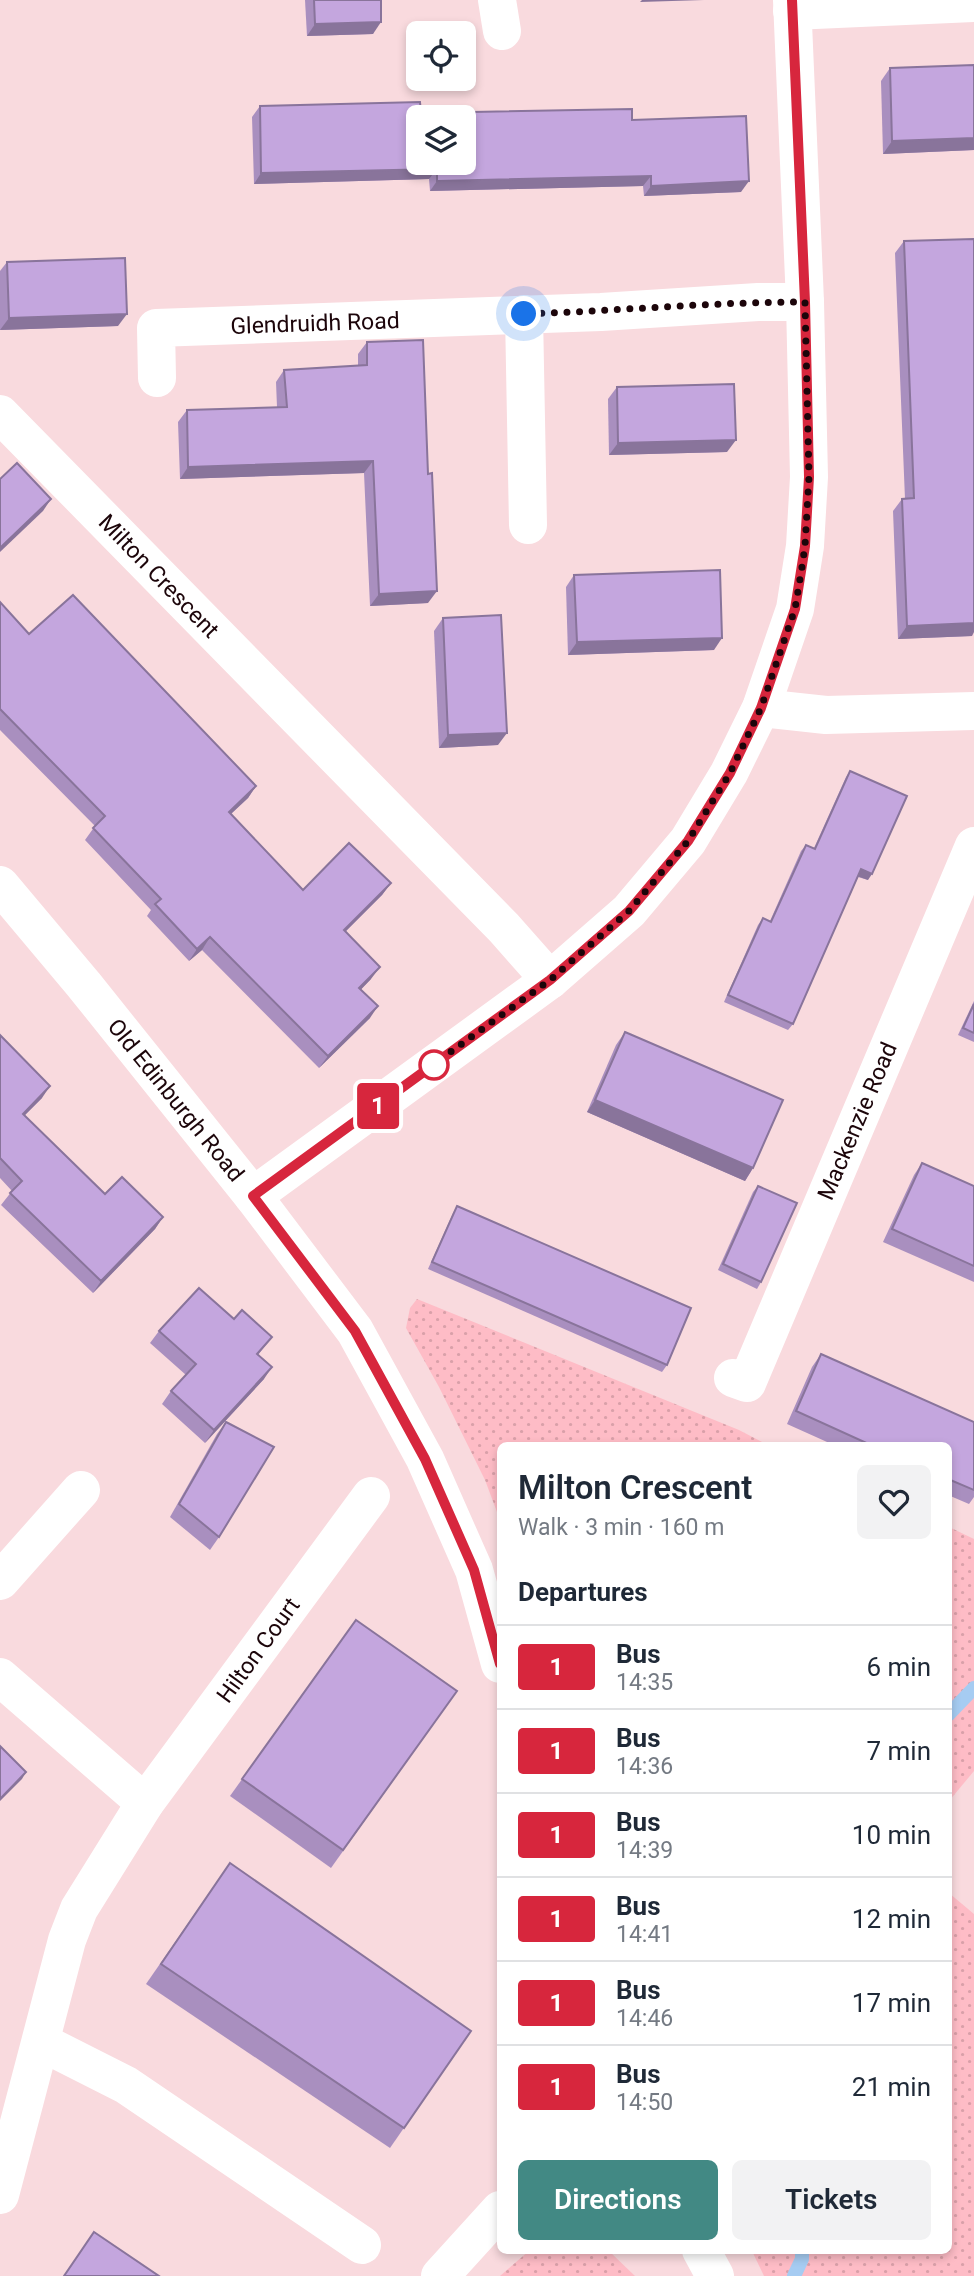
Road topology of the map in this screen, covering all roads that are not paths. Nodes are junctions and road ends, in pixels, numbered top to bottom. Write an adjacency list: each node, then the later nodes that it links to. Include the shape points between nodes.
1 (974, 3): 2 (street)
2 (792, 6): 3 (street)
3 (805, 302): 4 (street, Glendruidh Road); 8 (street, via 809,477 805,546 795,609)
4 (524, 314): 5 (street, Glendruidh Road, via 156,328); 7 (street)
5 (157, 378)
6 (0, 414): 12 (street, Milton Crescent)
7 (528, 525)
8 (761, 708): 9 (street, via 826,715); 12 (street, via 730,773 688,841 629,911)
9 (974, 711)
10 (974, 846): 14 (street, Mackenzie Road, via 747,1383)
11 (0, 885): 13 (street, Old Edinburgh Road)
12 (550, 980): 13 (street)
13 (253, 1196): 18 (street, Old Edinburgh Road, via 355,1331 425,1459 474,1570)
14 (733, 1378)
15 (81, 1490): 17 (street)
16 (371, 1496): 20 (street, Hilton Court)
17 (0, 1581)
18 (497, 1653)
19 (0, 1677): 20 (street)
20 (145, 1803): 21 (street, Hilton Court, via 79,1909)
21 (41, 2042): 22 (street, Hilton Court); 24 (street, via 126,2085)
22 (0, 2195)
23 (497, 2213): 26 (street)
24 (362, 2245)
25 (703, 2254): 27 (street)
26 (440, 2276)
27 (715, 2276)

